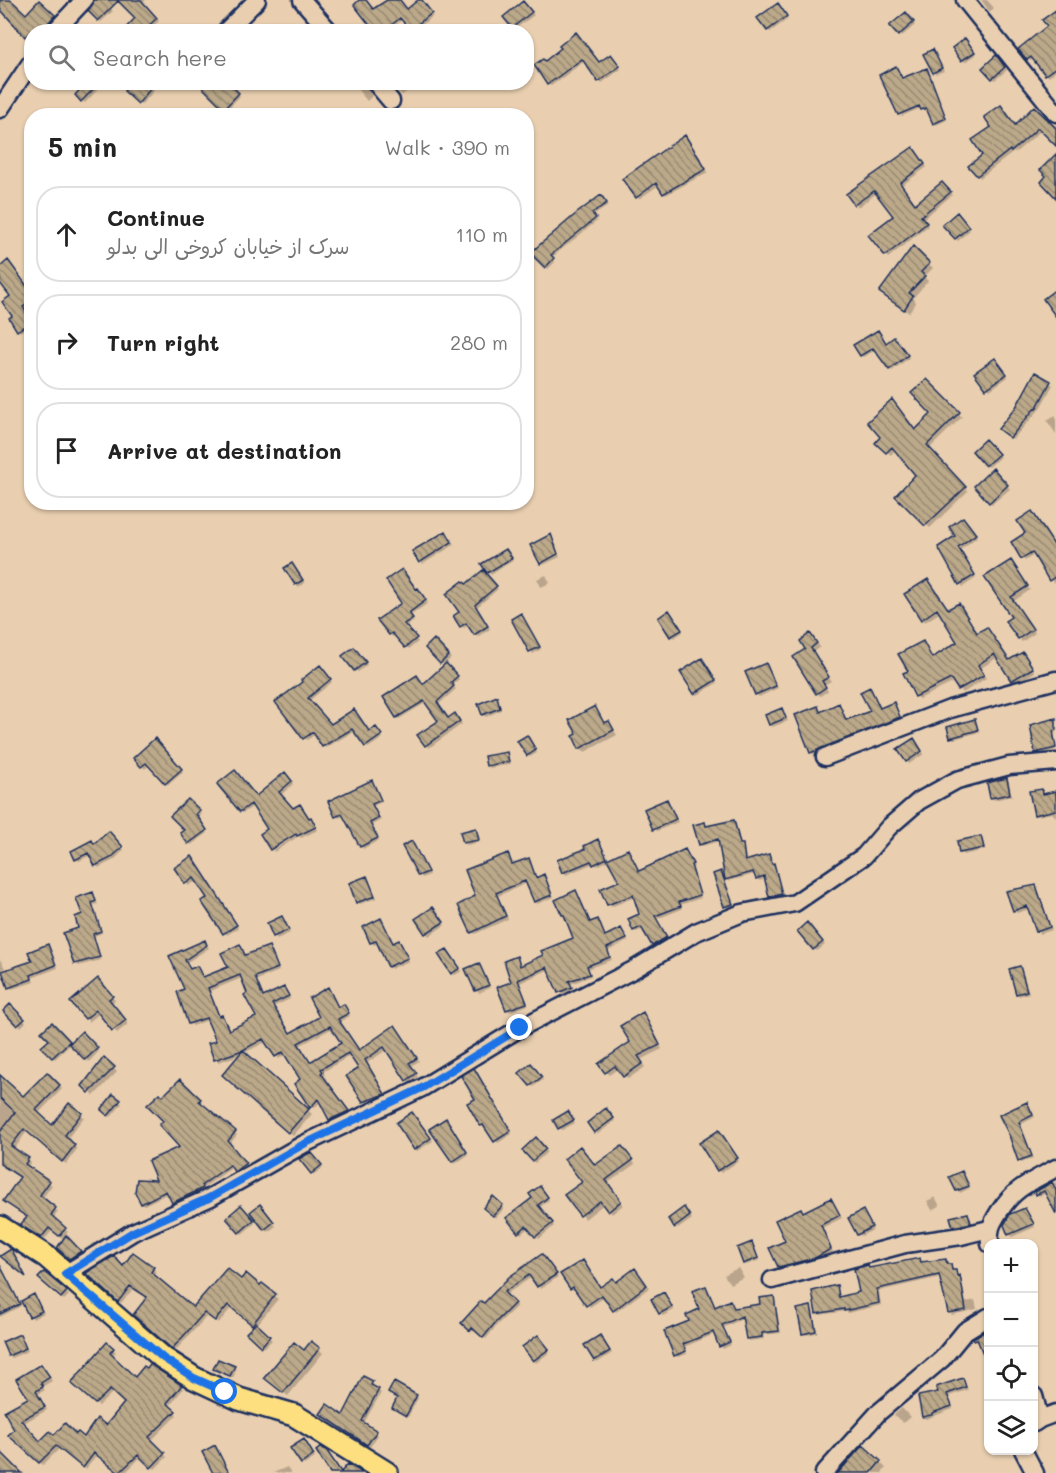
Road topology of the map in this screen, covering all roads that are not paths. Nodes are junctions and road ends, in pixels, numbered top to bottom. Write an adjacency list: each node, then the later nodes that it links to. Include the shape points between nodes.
1 (84, 0): 5 (street)
2 (257, 0): 6 (street)
3 (302, 0): 7 (street)
4 (965, 0): 12 (street)
5 (62, 24)
6 (233, 24)
7 (323, 24)
8 (24, 73): 11 (street)
9 (382, 90): 10 (street)
10 (391, 100)
11 (0, 109)
12 (1056, 113)
13 (1056, 680): 14 (street, via 950,709)
14 (825, 757)
15 (1056, 762): 19 (street, via 1009,766 957,780 920,801 889,827 864,856 795,903 742,913 696,932 633,970 520,1028 422,1088 304,1144 209,1198 133,1232)
16 (1056, 1168): 18 (street, via 1009,1196)
17 (0, 1227): 19 (main road, via 47,1257)
18 (990, 1236): 20 (street, via 905,1244)
19 (65, 1274): 25 (main road, via 163,1358 194,1378 240,1399 294,1415)
20 (772, 1280)
21 (984, 1319): 26 (street, via 965,1331 942,1359 878,1413)
22 (1056, 1413): 23 (street)
23 (1038, 1420)
24 (1026, 1455): 27 (street)
25 (387, 1473)
26 (824, 1473)
27 (1035, 1473)

